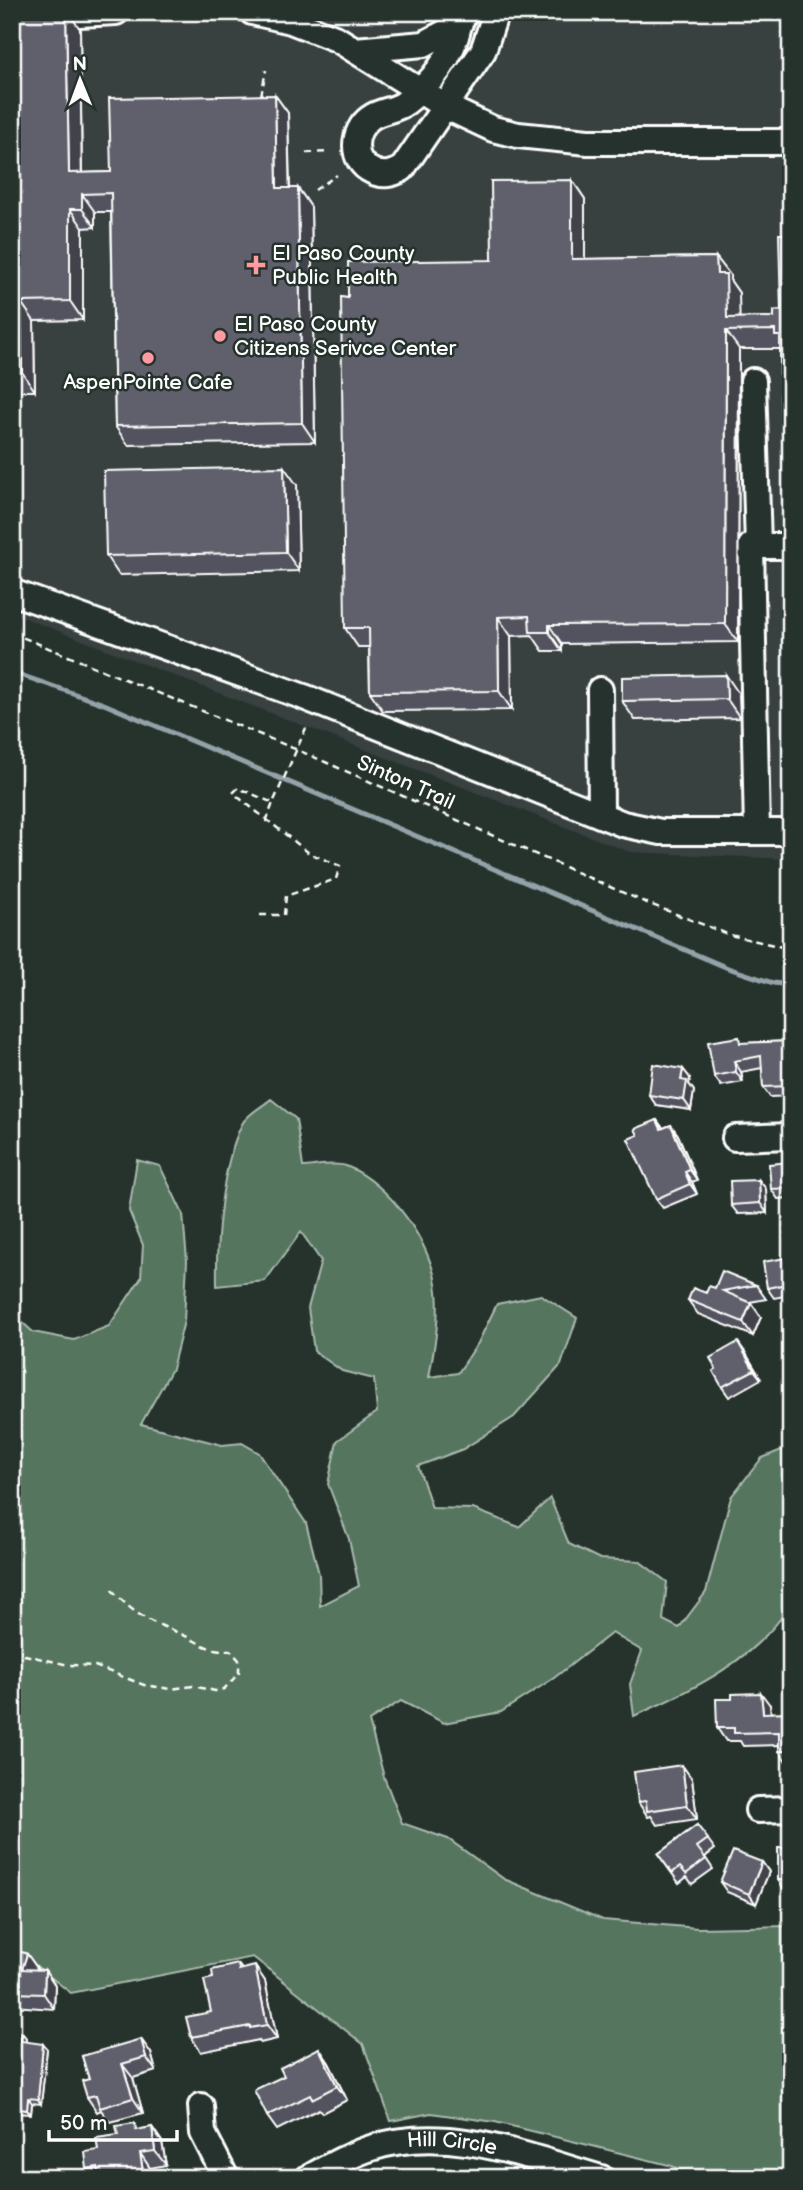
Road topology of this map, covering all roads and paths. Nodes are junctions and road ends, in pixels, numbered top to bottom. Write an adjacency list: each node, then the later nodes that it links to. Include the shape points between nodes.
1 (116, 12): 4 (street)
2 (252, 12): 6 (street, via 313,28)
3 (496, 12): 10 (street, via 483,51)
4 (79, 14)
5 (462, 19): 6 (street, via 424,44); 8 (street, via 453,50)
6 (355, 50): 8 (street)
7 (266, 70): 9 (path)
8 (418, 90): 10 (street); 10 (street, via 405,103 369,118 362,129 354,145 356,156 370,170 391,174 402,169)
9 (261, 96)
10 (444, 106): 11 (street, via 493,129 561,142)
11 (791, 142)
12 (330, 152): 13 (path)
13 (306, 153)
14 (337, 175): 15 (path)
15 (315, 190)
16 (753, 380): 17 (street)
17 (758, 546): 18 (street); 27 (street, via 751,546)
18 (791, 546)
19 (12, 592): 25 (street, via 304,697)
20 (12, 633): 23 (path, Sinton Trail)
21 (600, 690): 25 (street)
22 (306, 728): 23 (path)
23 (296, 750): 24 (path); 30 (path, Sinton Trail, via 642,901 730,935)
24 (273, 803): 26 (path); 26 (path, via 238,788 233,793)
25 (601, 815): 27 (street, via 642,830)
26 (266, 821): 29 (path, via 309,853 340,866 336,879 286,896 284,915)
27 (757, 832): 28 (street)
28 (791, 832)
29 (260, 915)
30 (791, 949)
31 (791, 1136): 32 (street)
32 (735, 1138)
33 (111, 1589): 34 (path, via 132,1613 153,1625 181,1634 203,1648 230,1650 239,1660 240,1673 215,1691 193,1686 171,1689 144,1685 95,1666 25,1655)
34 (12, 1659)
35 (791, 1809): 36 (street)
36 (758, 1810)
37 (201, 2106): 38 (street, via 203,2133)
38 (226, 2178)
39 (308, 2178): 40 (street, Hill Circle, via 371,2148 435,2138 489,2146)
40 (601, 2178)

